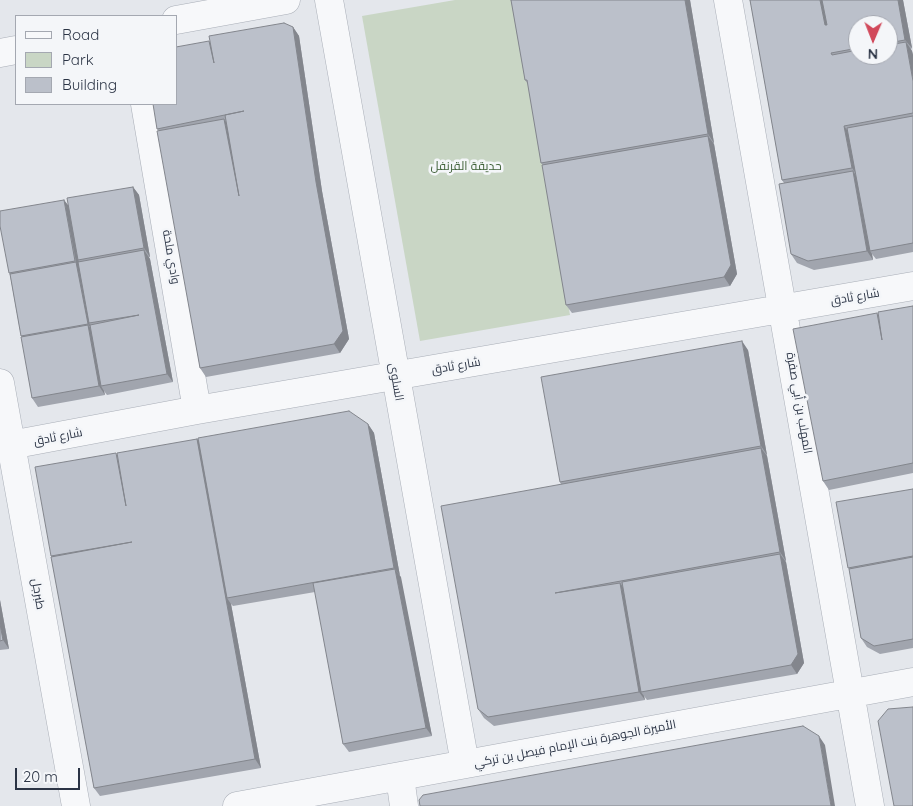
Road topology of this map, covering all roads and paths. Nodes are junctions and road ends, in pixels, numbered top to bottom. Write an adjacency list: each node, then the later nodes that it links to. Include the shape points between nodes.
1 (286, 0): 4 (street)
2 (329, 0): 10 (street, السلوى)
3 (728, 0): 9 (street, المهلب بن أبي صفرة)
4 (178, 20)
5 (15, 50): 6 (street)
6 (0, 53)
7 (145, 105): 12 (street, وادي ملحة)
8 (913, 286): 9 (street, شارع ثادق)
9 (783, 310): 10 (street, شارع ثادق); 15 (street, المهلب بن أبي صفرة)
10 (395, 377): 12 (street, شارع ثادق); 16 (street, السلوى)
11 (0, 383): 13 (street, طبرجل)
12 (197, 410): 13 (street, شارع ثادق)
13 (6, 446): 18 (street, طبرجل)
14 (913, 682): 15 (street, الأميرة الجوهرة بنت الإمام فيصل بن تركي)
15 (849, 693): 16 (street, الأميرة الجوهرة بنت الإمام فيصل بن تركي); 21 (street, المهلب بن أبي صفرة)
16 (465, 764): 17 (street, الأميرة الجوهرة بنت الإمام فيصل بن تركي)
17 (400, 777): 19 (street, الأميرة الجوهرة بنت الإمام فيصل بن تركي); 20 (street)
18 (76, 806)
19 (237, 806)
20 (404, 806)
21 (870, 806)

